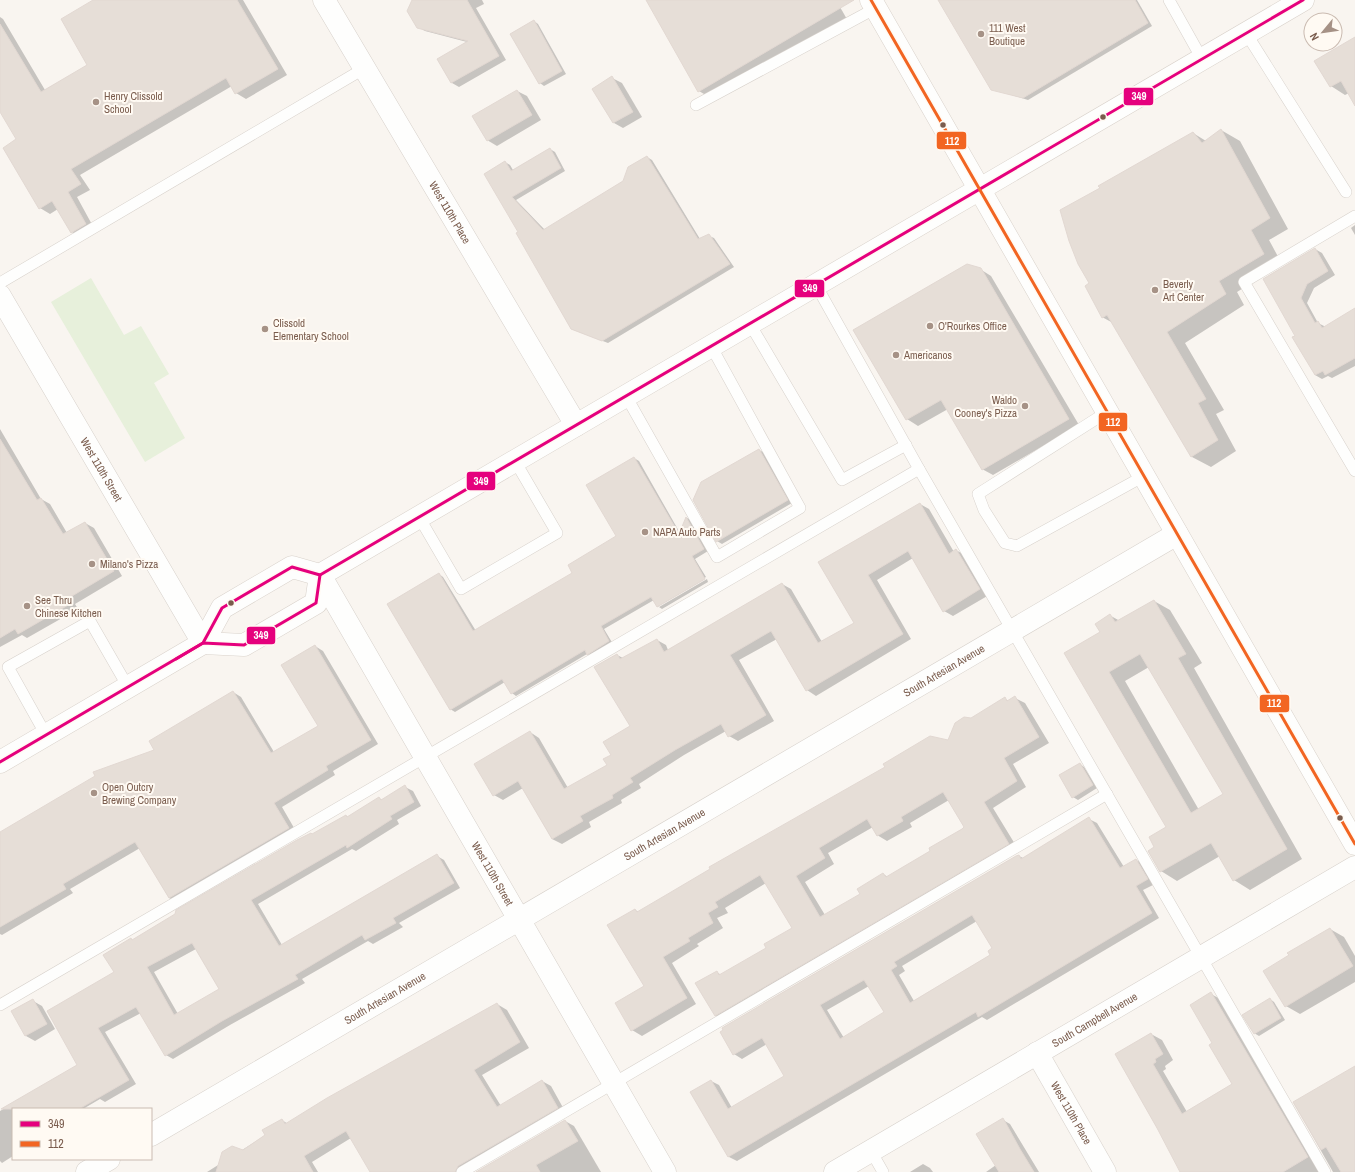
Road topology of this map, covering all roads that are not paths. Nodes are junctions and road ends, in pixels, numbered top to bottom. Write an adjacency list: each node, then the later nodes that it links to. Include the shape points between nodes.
1 (324, 0): 7 (street, West 110th Place)
2 (1169, 0): 6 (lane)
3 (1303, 0): 5 (street)
4 (874, 4): 8 (lane); 9 (street)
5 (1246, 33): 6 (street); 10 (lane)
6 (1202, 59): 9 (street)
7 (364, 68): 12 (lane); 19 (street, West 110th Place)
8 (696, 105)
9 (980, 189): 13 (street); 18 (street)
10 (1346, 192)
11 (1355, 216): 23 (lane, via 1244,282)
12 (0, 284)
13 (816, 285): 15 (street); 20 (lane)
14 (0, 296): 29 (street, West 110th Street)
15 (750, 324): 16 (street); 20 (lane, via 842,480)
16 (711, 346): 17 (street); 17 (lane, via 800,508 717,557)
17 (626, 396): 19 (street)
18 (1107, 412): 24 (street); 24 (lane, via 978,494 984,510 1005,543 1017,546)
19 (576, 425): 21 (street)
20 (906, 445): 22 (lane)
21 (515, 461): 25 (street); 25 (lane, via 557,534 461,590)
22 (919, 469): 28 (lane); 32 (lane)
23 (1355, 471)
24 (1144, 476): 26 (street)
25 (419, 517): 27 (street)
26 (1177, 534): 28 (street, South Artesian Avenue); 35 (street)
27 (320, 575): 29 (street, via 292,567 273,578 222,608); 29 (street, via 316,603 244,645); 32 (street, West 110th Street)
28 (1012, 630): 34 (lane); 37 (street, South Artesian Avenue)
29 (203, 643): 30 (street)
30 (128, 687): 31 (street); 31 (lane, via 90,620 8,667)
31 (46, 735): 33 (street)
32 (425, 756): 37 (street, West 110th Street); 39 (lane)
33 (0, 762)
34 (1107, 794): 38 (lane); 41 (lane)
35 (1355, 844)
36 (1355, 867): 38 (street, South Campbell Avenue)
37 (518, 919): 41 (street, West 110th Street); 42 (street, South Artesian Avenue)
38 (1202, 957): 40 (street, South Campbell Avenue); 51 (lane)
39 (0, 1005)
40 (1037, 1053): 43 (street, South Campbell Avenue); 50 (street, West 110th Place)
41 (613, 1084): 46 (lane); 47 (street, West 110th Street)
42 (152, 1134)
43 (871, 1151): 48 (street, South Campbell Avenue); 49 (lane)
44 (107, 1160): 45 (street)
45 (87, 1172)
46 (462, 1172)
47 (664, 1172)
48 (835, 1172)
49 (884, 1172)
50 (1105, 1172)
51 (1326, 1172)

